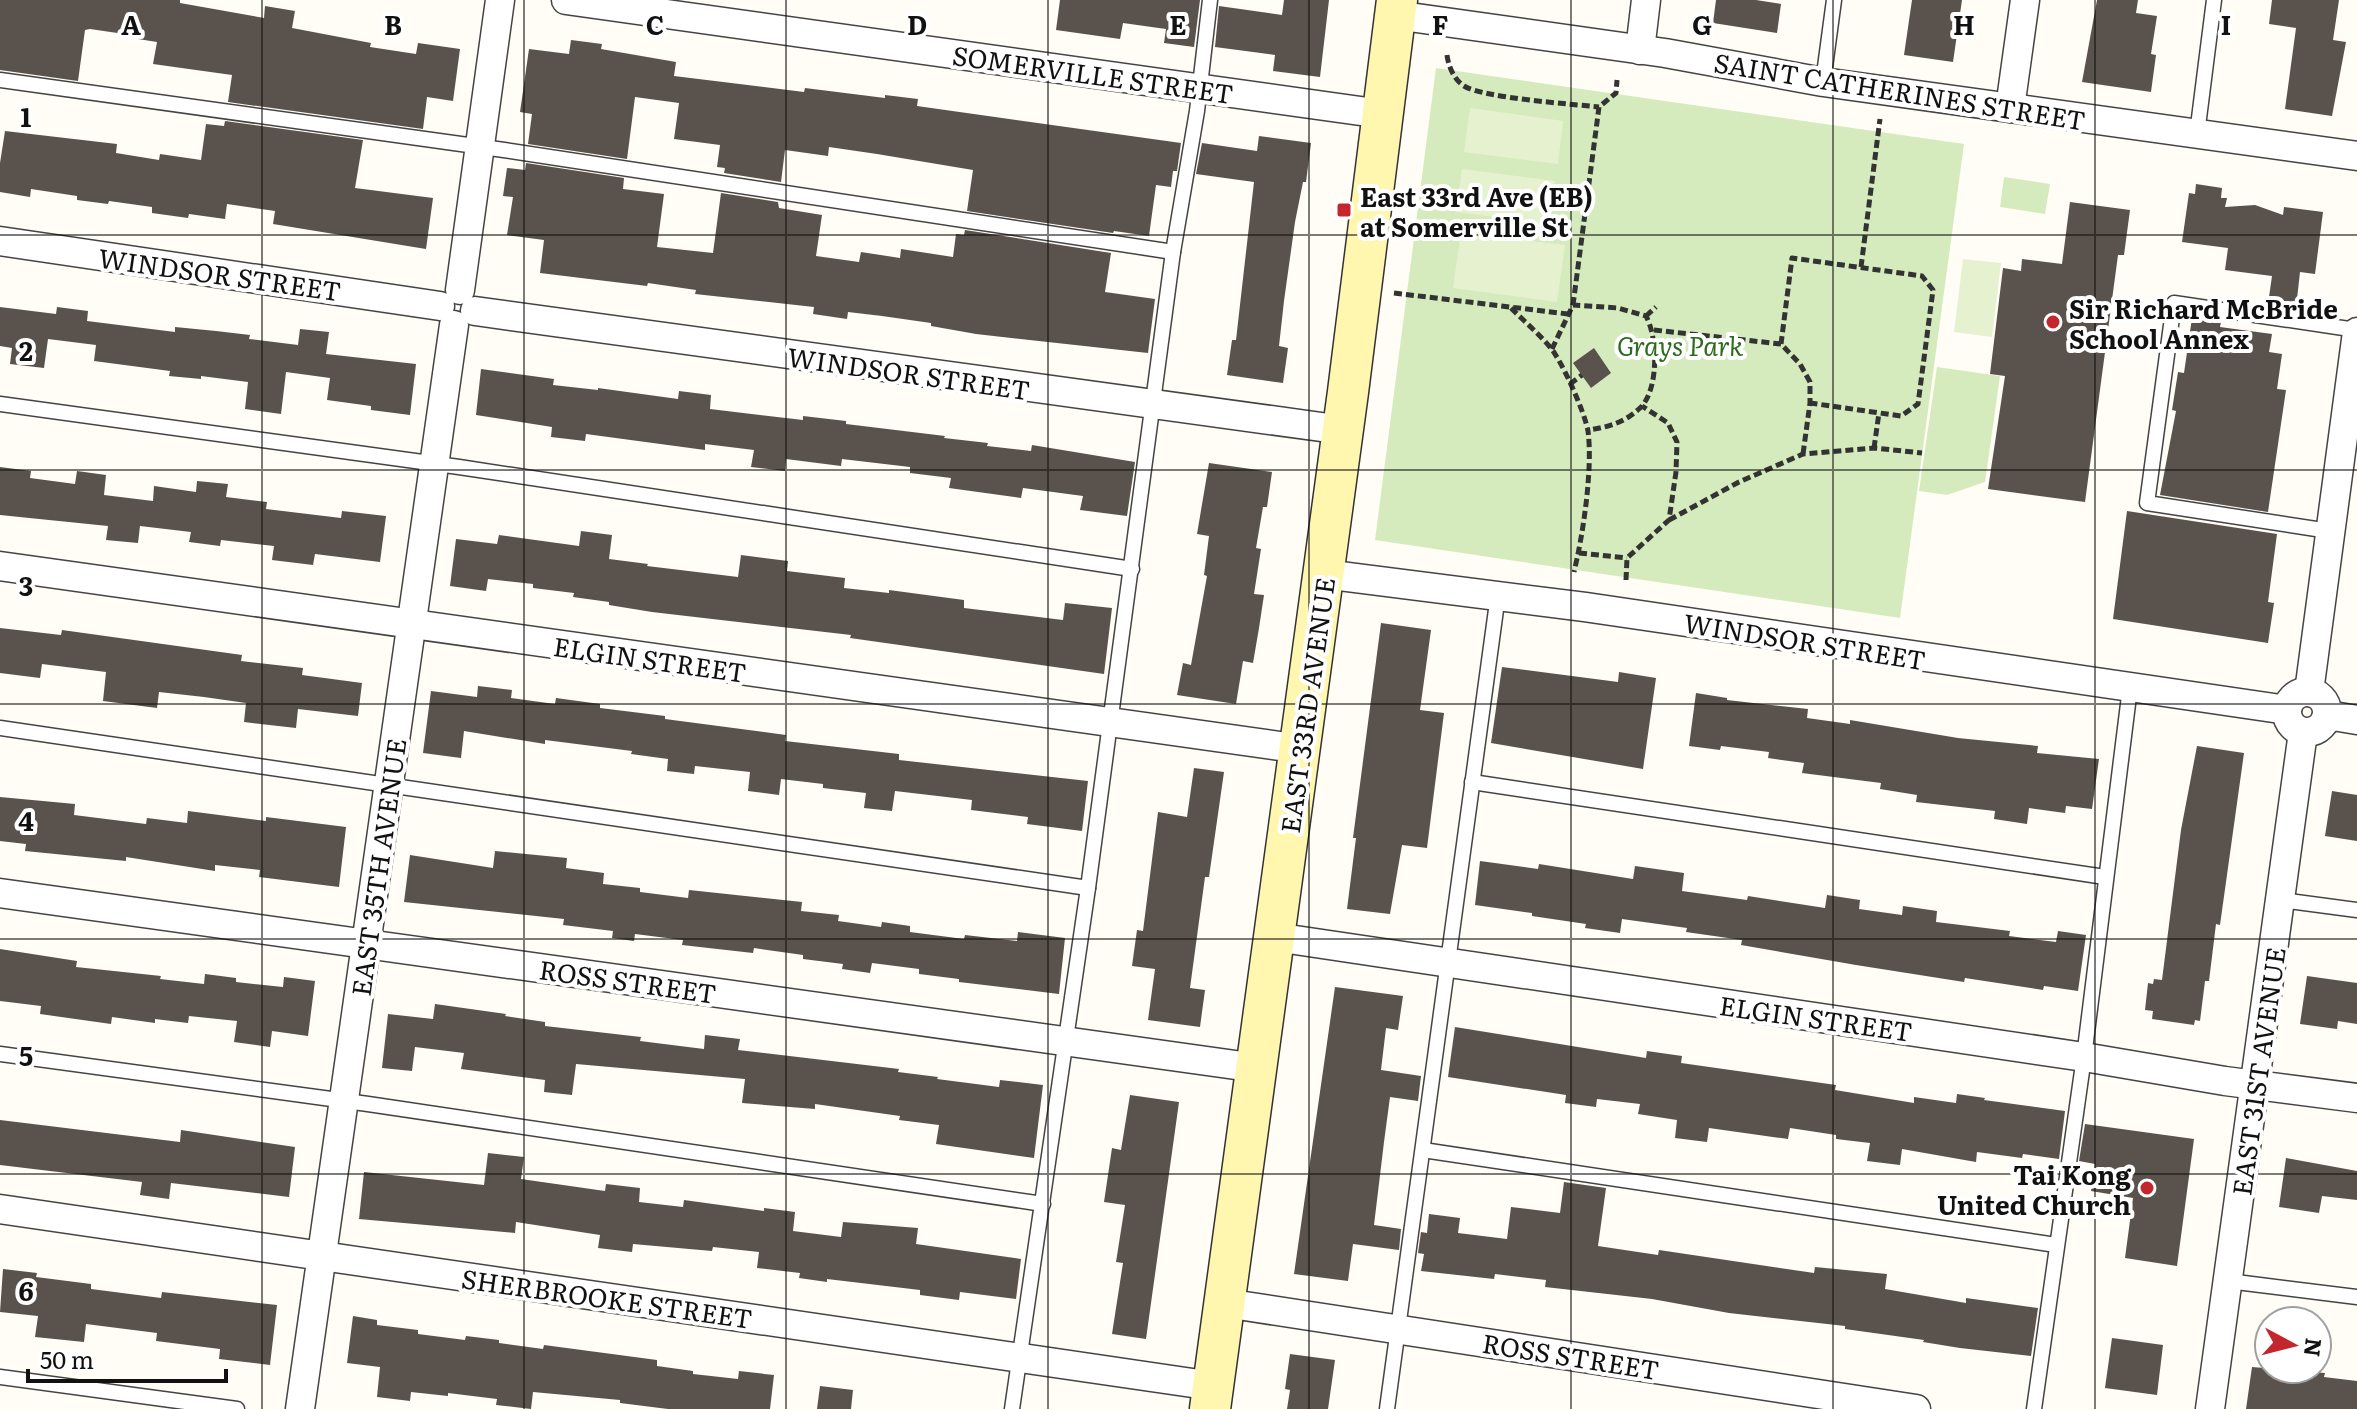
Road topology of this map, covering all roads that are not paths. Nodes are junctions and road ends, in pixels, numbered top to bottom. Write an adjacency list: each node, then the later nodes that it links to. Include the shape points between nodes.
1 (500, 0): 16 (street, EAST 35TH AVENUE)
2 (566, 0): 12 (street, SOMERVILLE STREET)
3 (1210, 0): 12 (lane)
4 (1646, 0): 9 (street)
5 (1834, 0): 11 (lane)
6 (2025, 0): 13 (street)
7 (2214, 0): 15 (lane)
8 (1396, 8): 9 (street, SAINT CATHERINES STREET); 14 (street, EAST 33RD AVENUE)
9 (1640, 50): 11 (street, SAINT CATHERINES STREET)
10 (0, 80): 16 (lane)
11 (1823, 82): 13 (street, SAINT CATHERINES STREET)
12 (1198, 87): 14 (street, SOMERVILLE STREET); 19 (lane)
13 (2010, 108): 15 (street, SAINT CATHERINES STREET)
14 (1382, 114): 24 (street, EAST 33RD AVENUE)
15 (2197, 134): 17 (street, SAINT CATHERINES STREET)
16 (480, 147): 19 (lane); 20 (street, EAST 35TH AVENUE)
17 (2357, 156)
18 (0, 241): 20 (street, WINDSOR STREET)
19 (1173, 252): 23 (lane)
20 (457, 308): 23 (street, WINDSOR STREET); 25 (street, EAST 35TH AVENUE)
21 (2357, 331): 26 (street); 26 (lane, via 2174,303 2147,503)
22 (0, 404): 25 (lane)
23 (1153, 406): 24 (street, WINDSOR STREET); 28 (lane)
24 (1343, 430): 29 (street, EAST 33RD AVENUE)
25 (435, 464): 28 (lane); 31 (street, EAST 35TH AVENUE)
26 (2329, 531): 33 (street)
27 (0, 566): 31 (street, ELGIN STREET)
28 (1132, 569): 36 (lane)
29 (1324, 574): 30 (street, WINDSOR STREET); 39 (street, EAST 33RD AVENUE)
30 (1498, 595): 32 (street, WINDSOR STREET); 40 (lane)
31 (411, 625): 36 (street, ELGIN STREET); 41 (street, EAST 35TH AVENUE)
32 (2130, 688): 37 (street, WINDSOR STREET); 42 (lane)
33 (2309, 692): 34 (street, via 2323,700); 37 (street, via 2294,696)
34 (2327, 715): 35 (street); 37 (street, via 2319,728)
35 (2357, 720)
36 (1111, 721): 39 (street, ELGIN STREET); 43 (lane)
37 (2295, 721): 45 (street, EAST 31ST AVENUE)
38 (0, 728): 41 (lane)
39 (1301, 749): 47 (street, EAST 33RD AVENUE)
40 (1472, 782): 42 (lane); 49 (lane)
41 (388, 784): 43 (lane); 48 (street, EAST 35TH AVENUE)
42 (2105, 877): 52 (lane)
43 (1088, 888): 50 (lane)
44 (0, 893): 48 (street, ROSS STREET)
45 (2281, 900): 46 (lane); 54 (street, EAST 31ST AVENUE)
46 (2357, 910)
47 (1275, 937): 49 (street, ELGIN STREET); 53 (street, EAST 33RD AVENUE)
48 (366, 943): 50 (street, ROSS STREET); 56 (street, EAST 35TH AVENUE)
49 (1448, 963): 52 (street, ELGIN STREET); 57 (lane)
50 (1065, 1040): 53 (street, ROSS STREET); 58 (lane)
51 (0, 1054): 56 (lane)
52 (2084, 1057): 54 (street, ELGIN STREET); 60 (lane)
53 (1257, 1068): 64 (street, EAST 33RD AVENUE)
54 (2254, 1085): 55 (street, ELGIN STREET); 62 (street, EAST 31ST AVENUE)
55 (2357, 1098)
56 (344, 1101): 58 (lane); 61 (street, EAST 35TH AVENUE)
57 (1423, 1150): 60 (lane); 65 (lane)
58 (1043, 1204): 66 (lane)
59 (0, 1209): 61 (street, SHERBROOKE STREET)
60 (2056, 1245): 74 (lane)
61 (321, 1256): 66 (street, SHERBROOKE STREET); 70 (street, EAST 35TH AVENUE)
62 (2228, 1281): 63 (lane); 75 (street, EAST 31ST AVENUE)
63 (2357, 1297)
64 (1225, 1303): 65 (street, ROSS STREET); 68 (street, EAST 33RD AVENUE)
65 (1398, 1328): 72 (lane); 73 (street, ROSS STREET)
66 (1020, 1357): 68 (street, SHERBROOKE STREET); 71 (lane)
67 (0, 1377): 69 (lane)
68 (1212, 1397)
69 (237, 1409)
70 (300, 1409)
71 (1012, 1409)
72 (1387, 1409)
73 (1916, 1409)
74 (2034, 1409)
75 (2210, 1409)

